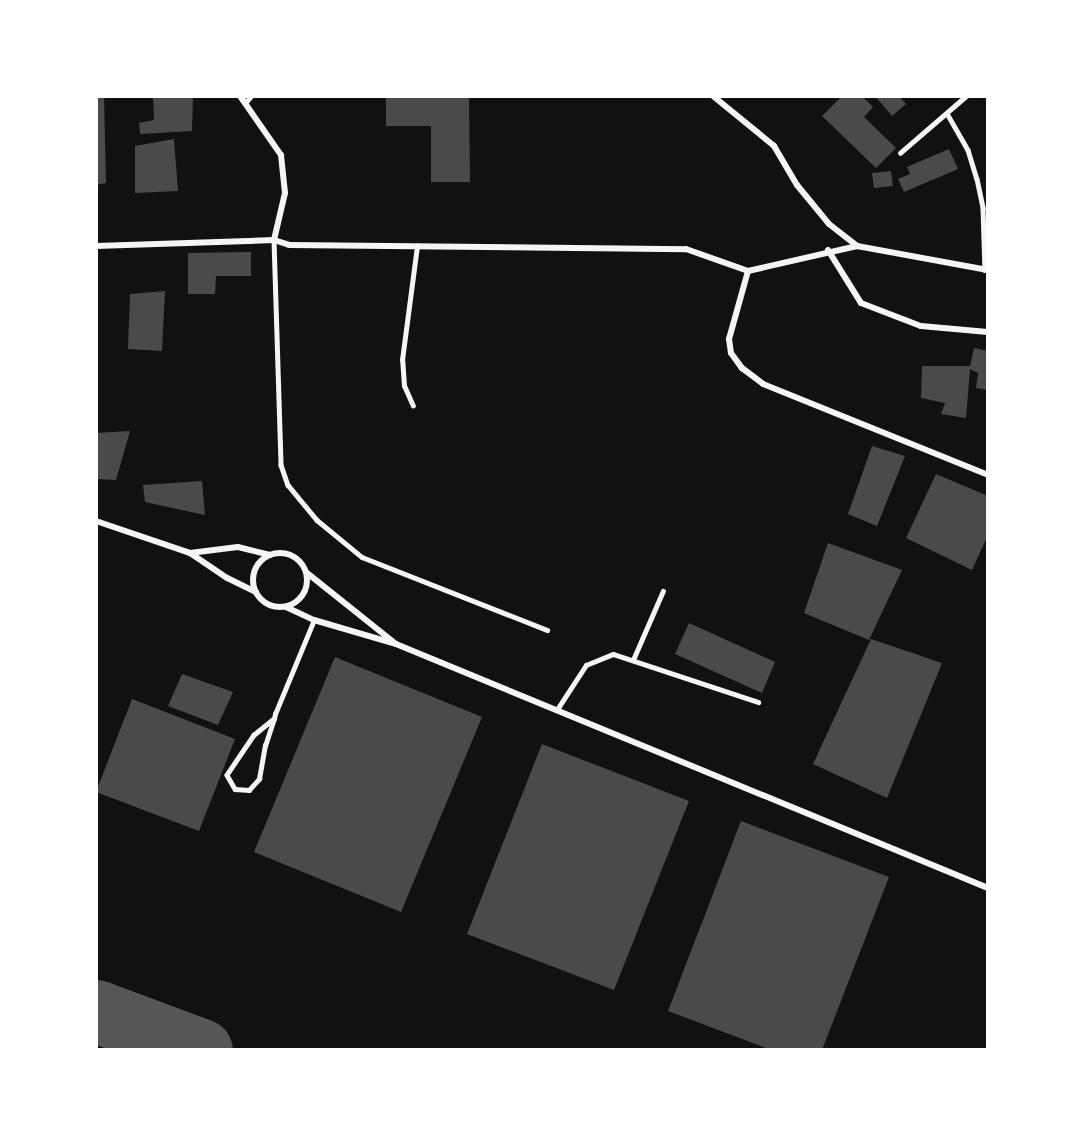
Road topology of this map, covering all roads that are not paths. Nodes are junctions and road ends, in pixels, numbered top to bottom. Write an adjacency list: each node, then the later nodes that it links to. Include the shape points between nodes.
1 (240, 96): 5 (street)
2 (251, 96): 5 (lane)
3 (713, 96): 11 (street, via 774,146 796,185 829,224)
4 (966, 96): 6 (lane)
5 (246, 102): 8 (street, via 281,155 285,193)
6 (948, 115): 7 (lane); 13 (lane, via 968,150 977,179)
7 (900, 153)
8 (274, 240): 9 (street); 10 (street, via 289,245); 26 (lane, via 281,465 288,485 317,520 362,557)
9 (96, 246)
10 (417, 246): 14 (street, via 686,249); 16 (lane, via 402,360 404,386)
11 (857, 246): 12 (street); 13 (street)
12 (828, 250): 14 (street); 15 (street, via 861,303 921,326)
13 (987, 270)
14 (748, 271): 17 (street, via 729,339 731,353 742,368 763,384)
15 (988, 332)
16 (413, 406)
17 (988, 475)
18 (96, 521): 19 (street)
19 (190, 553): 20 (street, via 238,548); 23 (street)
20 (270, 555): 21 (street, via 289,554 303,564); 23 (street, via 257,566 253,584)
21 (307, 573): 24 (street, via 302,598); 27 (street)
22 (663, 591): 28 (lane)
23 (256, 592): 24 (street, via 268,605)
24 (286, 607): 25 (street)
25 (314, 620): 27 (street); 31 (lane)
26 (547, 630)
27 (396, 644): 30 (street)
28 (633, 660): 29 (lane); 30 (lane, via 613,654 586,665)
29 (758, 702)
30 (558, 708): 32 (street)
31 (274, 719): 31 (lane, via 259,779 249,790 235,789 227,776 254,735)
32 (988, 888)

